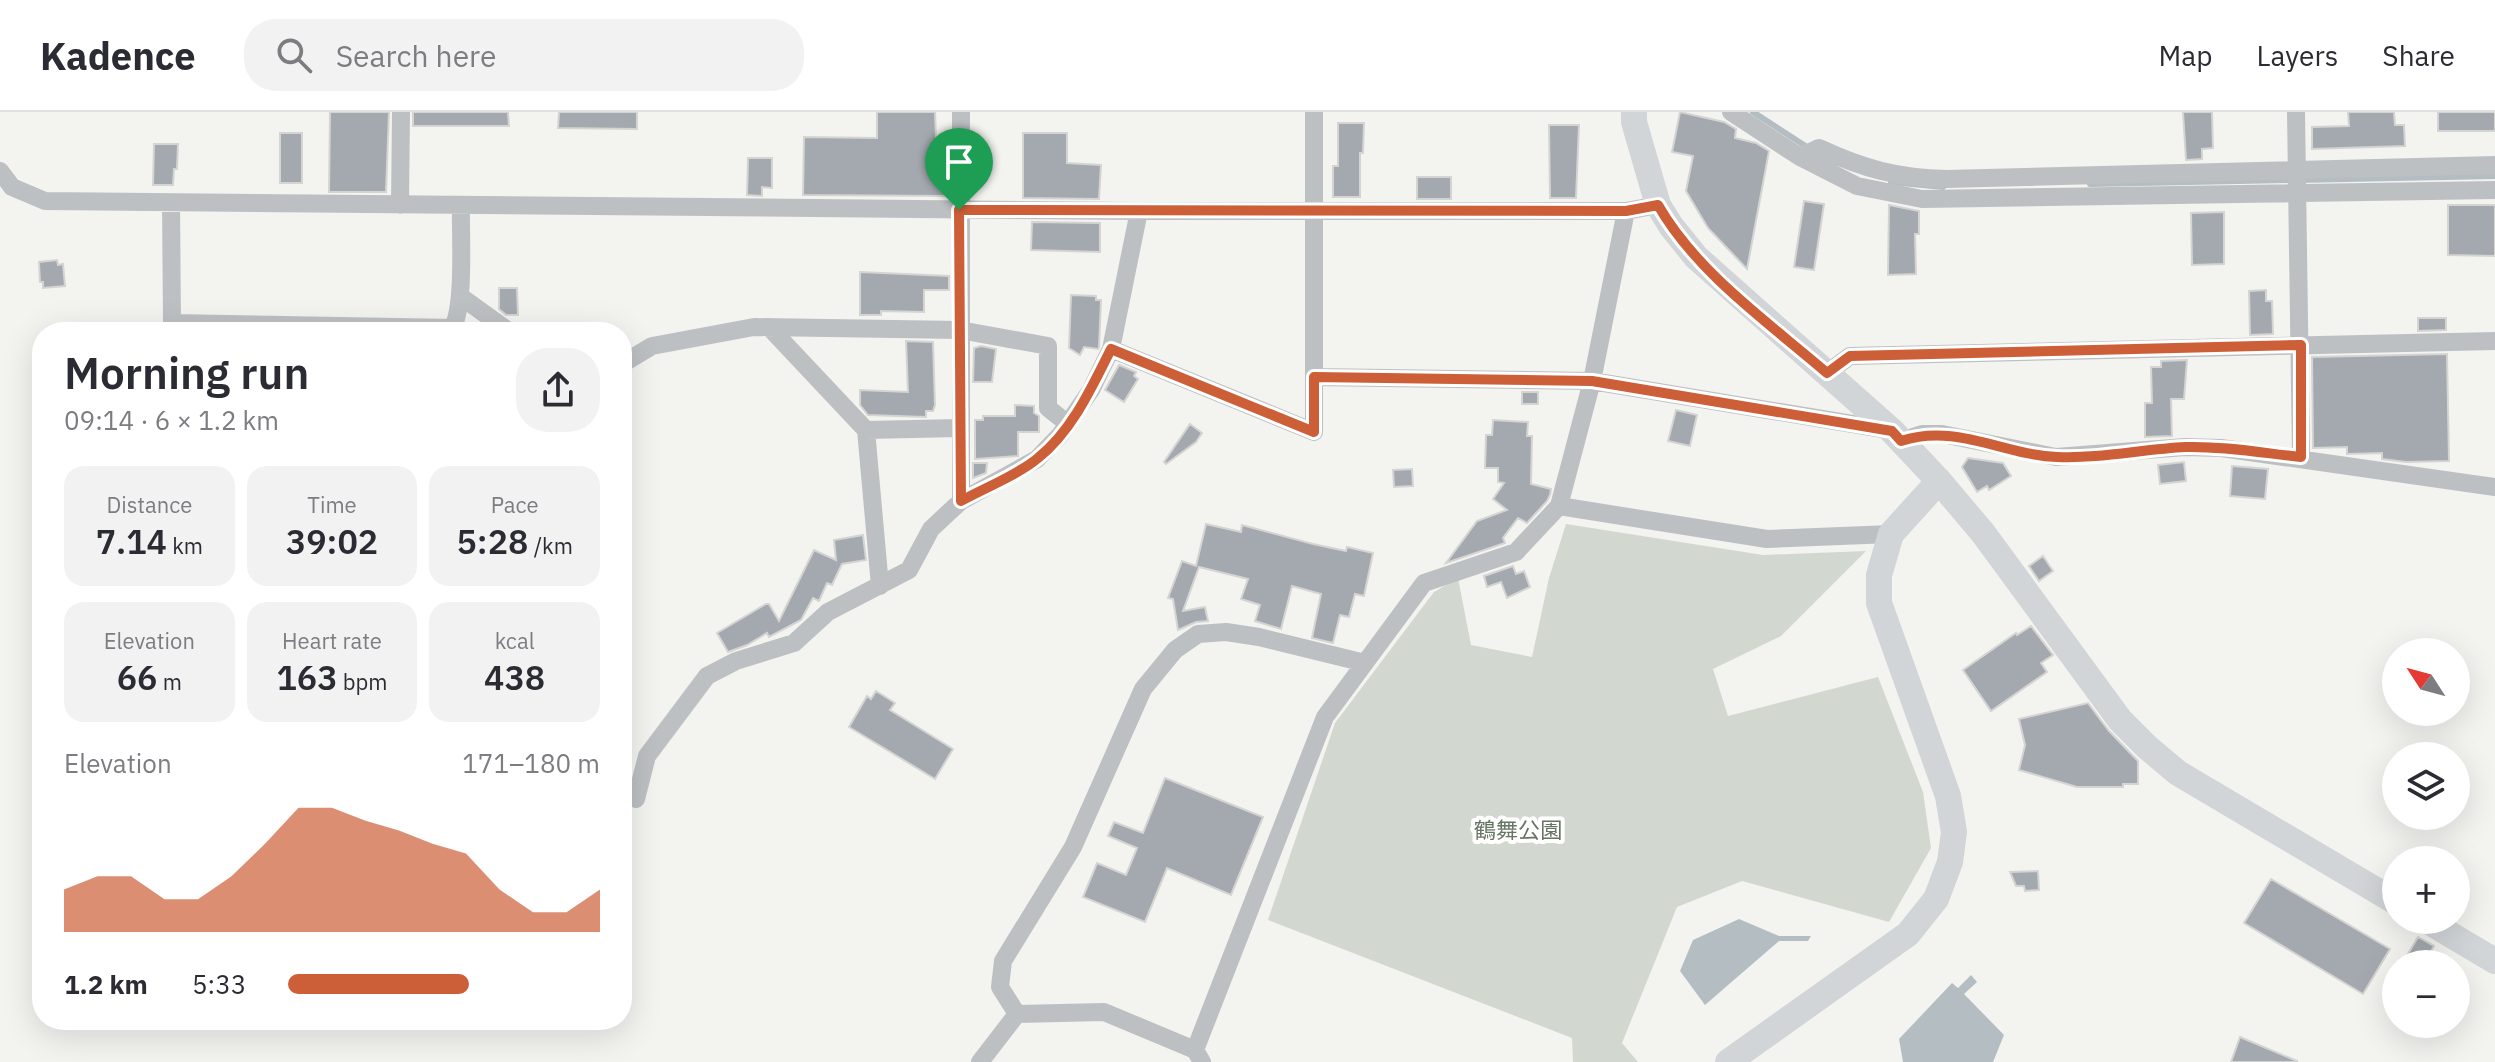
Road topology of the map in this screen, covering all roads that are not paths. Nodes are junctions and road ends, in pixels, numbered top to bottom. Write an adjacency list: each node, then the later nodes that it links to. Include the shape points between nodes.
1 (401, 112): 14 (street)
2 (961, 112): 17 (street)
3 (1314, 112): 19 (street)
4 (1634, 112): 15 (street)
5 (1731, 112): 7 (street)
6 (2296, 112): 9 (street)
7 (1800, 157): 9 (street, via 1819,148 1857,166 1894,175 1947,179); 12 (street, via 1857,186 1922,199)
8 (2495, 165): 9 (street)
9 (2299, 169): 12 (street)
10 (0, 171): 13 (street, via 12,187 45,201)
11 (2495, 190): 12 (street)
12 (2299, 194): 28 (street)
13 (171, 203): 14 (street); 22 (street)
14 (400, 205): 16 (street)
15 (1658, 205): 20 (street); 31 (street, via 1696,257)
16 (461, 206): 17 (street); 21 (street)
17 (959, 210): 18 (street); 26 (street)
18 (1139, 211): 19 (street); 29 (street)
19 (1314, 211): 20 (street); 32 (street)
20 (1626, 211): 33 (street)
21 (460, 296): 23 (street); 24 (street)
22 (172, 322)
23 (454, 322)
24 (496, 322)
25 (769, 327): 26 (street); 30 (street, via 652,346); 36 (street)
26 (960, 330): 34 (street, via 1048,346 1048,408); 35 (street)
27 (2495, 341): 28 (street)
28 (2301, 345): 31 (street, via 1850,356); 38 (street)
29 (1111, 349): 32 (street, via 1314,432); 34 (street)
30 (632, 358)
31 (1827, 373): 37 (street)
32 (1314, 377): 33 (street)
33 (1592, 381): 37 (street); 42 (street)
34 (1068, 424): 41 (street, via 1037,459)
35 (960, 428): 36 (street); 41 (street)
36 (866, 430): 44 (street)
37 (1896, 436): 38 (street, via 1942,434 2056,457 2185,447); 39 (street)
38 (2301, 457): 40 (street)
39 (1939, 481): 43 (street); 47 (street, via 2120,720 2147,747 2178,773)
40 (2495, 487)
41 (961, 501): 44 (street, via 931,529 909,570)
42 (1559, 506): 43 (street, via 1767,539); 45 (street, via 1516,552 1424,583)
43 (1891, 534): 53 (street, via 1879,575 1879,603 1948,796 1954,832 1950,862 1936,899 1908,934)
44 (880, 586): 46 (street, via 828,612 794,643 707,676 647,756)
45 (1365, 663): 50 (street, via 1226,632 1198,634 1175,650 1143,689 1073,847 1003,961 1000,987); 51 (street, via 1325,717)
46 (636, 799)
47 (2382, 894)
48 (2450, 934): 49 (street)
49 (2495, 961)
50 (1017, 1014): 51 (street, via 1104,1012); 52 (street)
51 (1199, 1056)
52 (980, 1062)
53 (1728, 1062)

